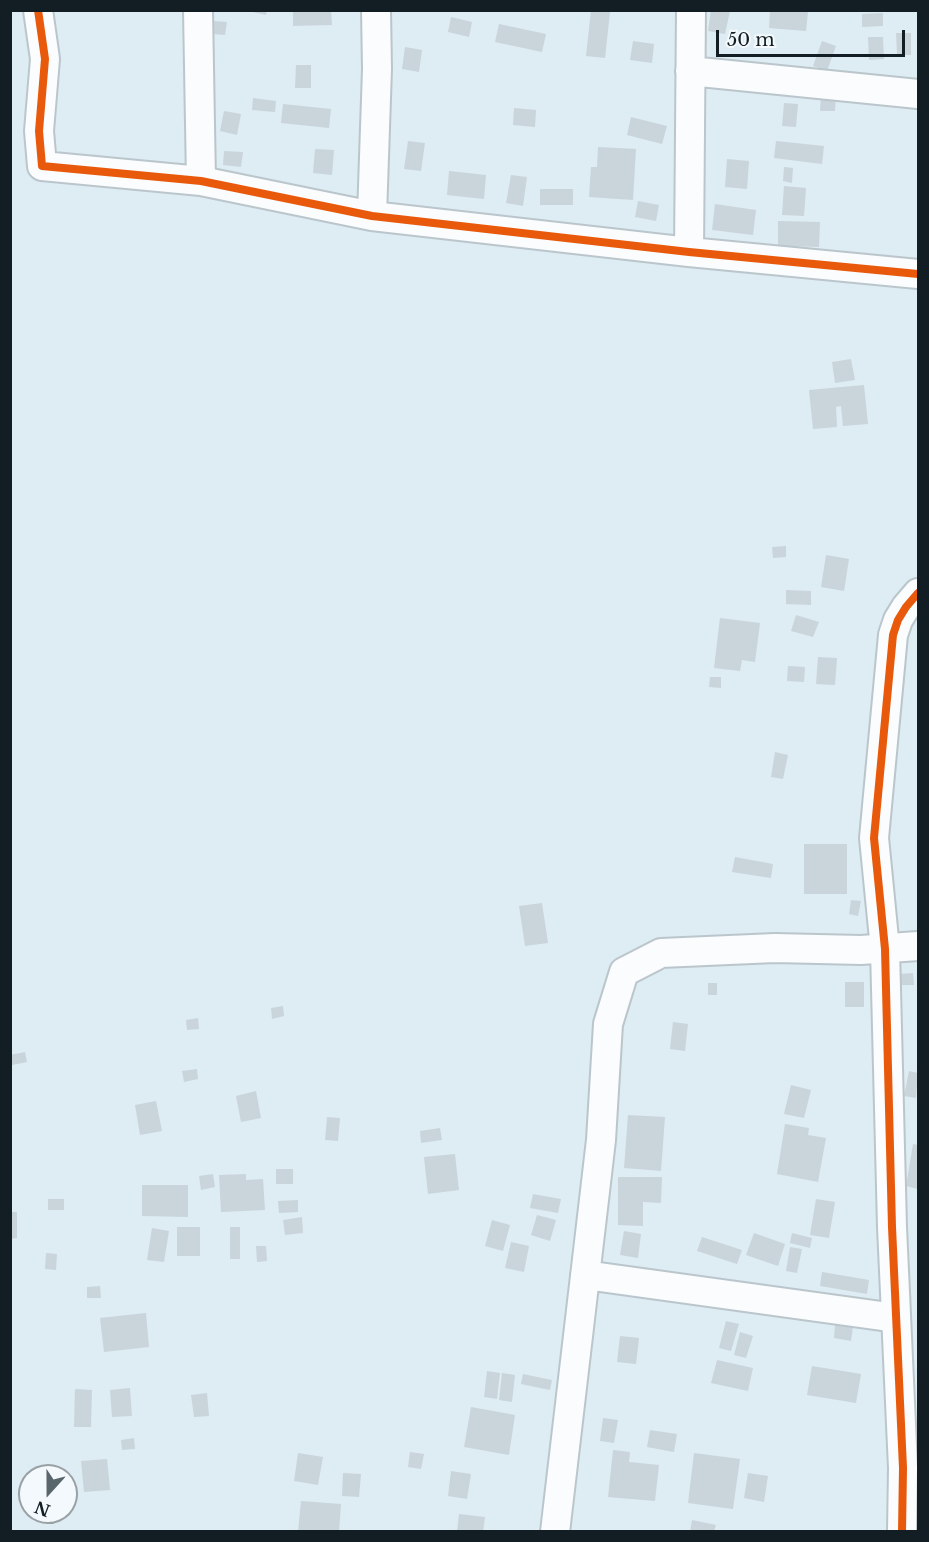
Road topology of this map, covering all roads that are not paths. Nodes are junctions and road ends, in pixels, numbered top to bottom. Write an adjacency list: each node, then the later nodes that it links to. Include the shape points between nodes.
1 (38, 10): 7 (street, via 45,59 39,131 42,166)
2 (198, 10): 7 (street)
3 (376, 10): 8 (street)
4 (691, 10): 5 (street)
5 (690, 71): 6 (street); 9 (street)
6 (918, 94)
7 (201, 181): 8 (street)
8 (372, 216): 9 (street)
9 (689, 252): 10 (street)
10 (918, 274)
11 (918, 593): 13 (street, via 898,620 891,651 874,838)
12 (918, 946): 13 (street)
13 (885, 948): 14 (street, via 661,953 624,972 608,1023 601,1140); 15 (street)
14 (585, 1275): 15 (street); 17 (street)
15 (896, 1318): 16 (street)
16 (911, 1486): 18 (street)
17 (555, 1532)
18 (902, 1532)

